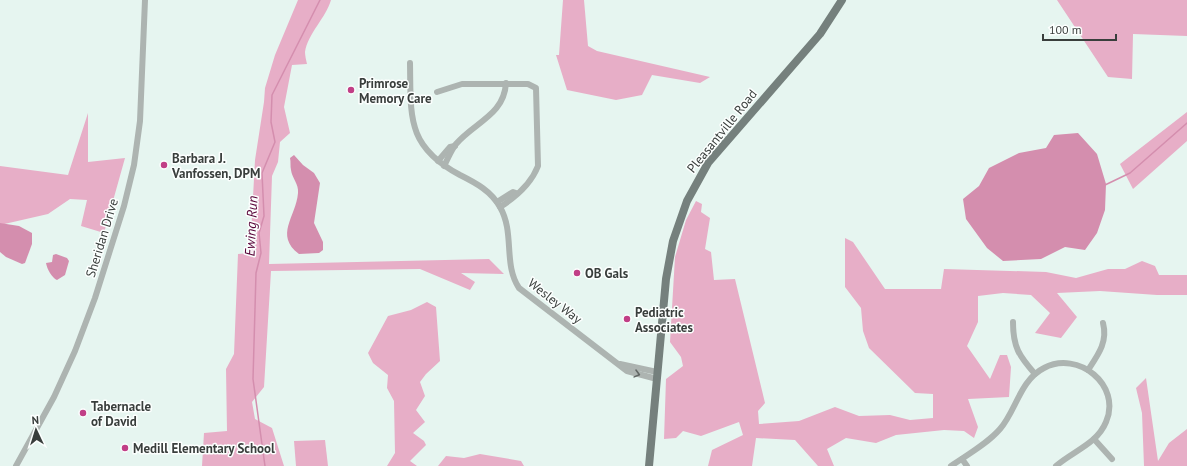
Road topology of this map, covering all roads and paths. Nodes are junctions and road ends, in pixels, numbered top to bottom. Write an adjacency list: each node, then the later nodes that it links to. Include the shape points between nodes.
1 (145, 0): 18 (street, Sheridan Drive, via 140,121 134,164 124,206 75,351 54,397)
2 (842, 0): 14 (main road, Pleasantville Road, via 820,34 720,148 693,188 681,215 670,257)
3 (410, 63): 7 (street, Wesley Way, via 413,125 420,142)
4 (506, 83): 5 (street, via 462,84); 6 (street, via 499,107); 9 (street, via 528,84 537,91 538,166 534,176 514,198)
5 (437, 92)
6 (455, 146): 7 (street, via 450,147); 8 (street)
7 (438, 161): 8 (street, Wesley Way)
8 (444, 166): 9 (street, Wesley Way, via 477,184)
9 (498, 204): 14 (street, Wesley Way, via 508,227 510,267 519,288 630,372)
10 (1013, 322): 13 (street, via 1017,351)
11 (1103, 323): 12 (street, via 1104,342)
12 (1088, 370): 13 (street, via 1062,363 1045,367); 15 (street, via 1103,382 1108,399 1106,423)
13 (1035, 374): 16 (street, via 1001,428)
14 (657, 376): 19 (main road, Pleasantville Road)
15 (1094, 439): 17 (street); 22 (street)
16 (962, 458): 20 (street); 21 (street)
17 (1112, 459)
18 (16, 466)
19 (649, 466)
20 (951, 466)
21 (967, 466)
22 (1056, 466)

